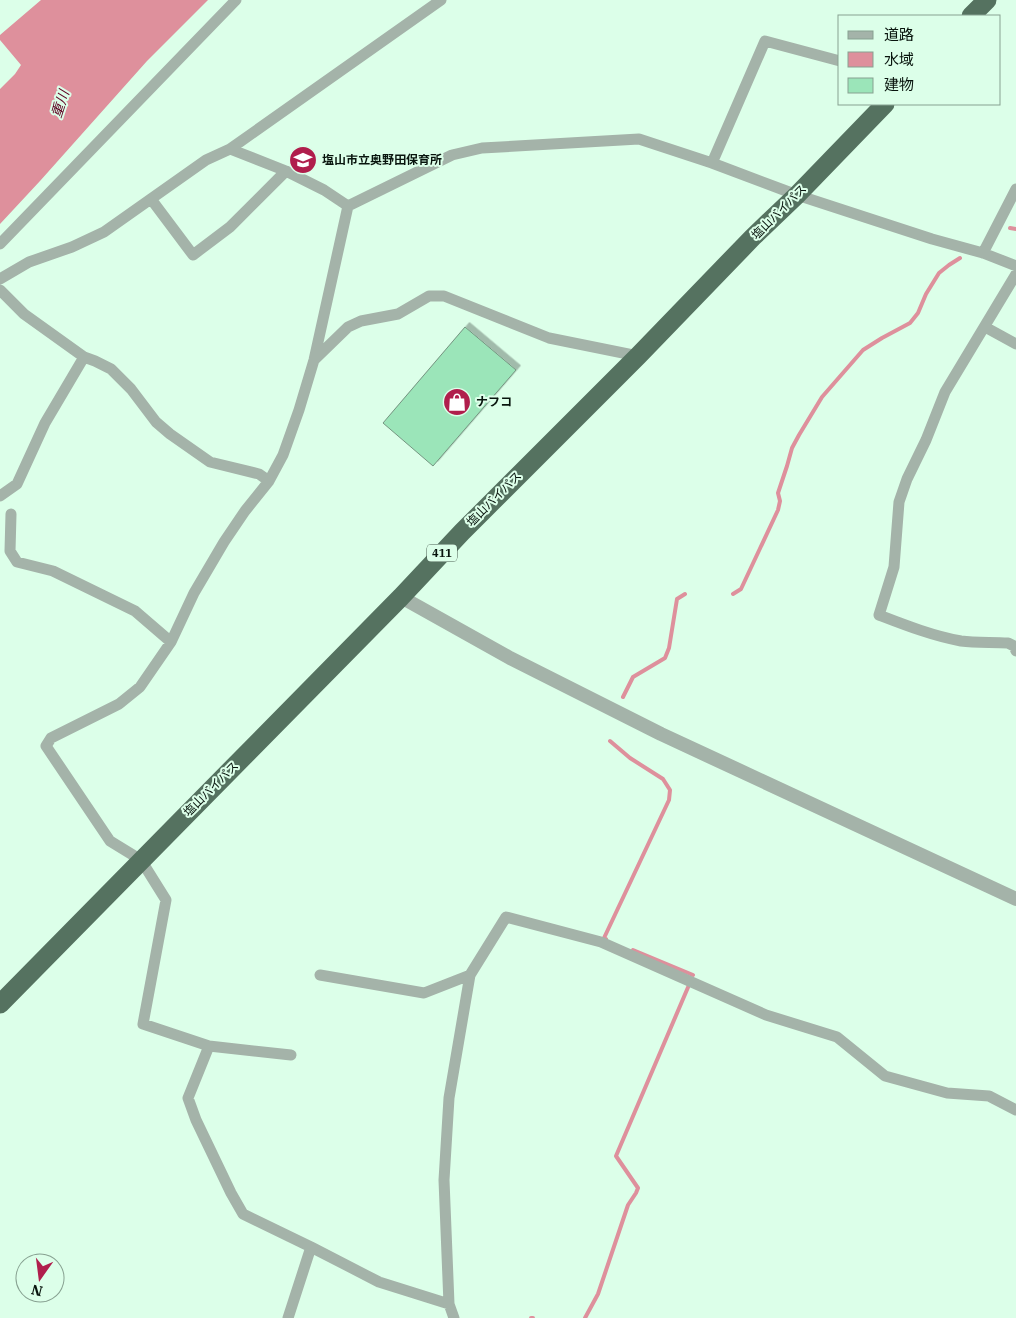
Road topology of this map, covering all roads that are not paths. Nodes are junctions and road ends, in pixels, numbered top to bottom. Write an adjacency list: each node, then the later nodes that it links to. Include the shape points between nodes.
1 (236, 0): 14 (street)
2 (441, 0): 7 (street)
3 (987, 0): 4 (highway)
4 (972, 15)
5 (838, 60): 8 (street, via 765,41)
6 (884, 105): 11 (highway, 塩山バイパス / 411)
7 (230, 149): 9 (street); 12 (street, via 206,160)
8 (712, 163): 11 (street); 13 (street, via 638,139 482,148 452,155)
9 (286, 171): 12 (street, via 230,227 193,255); 13 (street)
10 (1016, 189): 15 (street)
11 (797, 195): 15 (street); 22 (highway, 塩山バイパス / 411)
12 (151, 199): 18 (street, via 104,232 29,262)
13 (348, 206): 24 (street)
14 (0, 244)
15 (983, 253): 16 (street)
16 (1016, 266)
17 (1016, 274): 20 (street)
18 (0, 279)
19 (0, 290): 23 (street, via 24,314)
20 (985, 327): 21 (street); 30 (street, via 945,392 907,479 899,502 894,567 879,615 950,639 1008,643)
21 (1016, 344)
22 (638, 356): 24 (street, via 549,338 444,296 429,296 398,314 361,321 348,327); 28 (highway, 塩山バイパス / 411, via 468,525)
23 (84, 357): 25 (street, via 111,369 156,422 210,462 259,474); 26 (street, via 16,484)
24 (314, 360): 25 (street, via 283,455)
25 (268, 481): 29 (street, via 199,584)
26 (0, 496)
27 (11, 514): 29 (street, via 10,550 17,562 53,571 135,611)
28 (401, 597): 31 (highway, 塩山バイパス / 411); 32 (street, via 510,658 661,734)
29 (171, 642): 31 (street, via 140,687 119,704 51,738 46,746 110,841)
30 (1016, 651)
31 (141, 860): 35 (highway, 塩山バイパス / 411); 36 (street, via 166,900 143,1024)
32 (1016, 899)
33 (320, 975): 34 (street, via 424,993)
34 (470, 975): 38 (street, via 506,917 602,942 766,1015 837,1037 885,1076 947,1093 989,1096); 40 (street, via 449,1098 444,1180)
35 (0, 1004)
36 (209, 1046): 37 (street); 39 (street, via 188,1098 231,1193 243,1214)
37 (291, 1055)
38 (1016, 1110)
39 (312, 1246): 40 (street, via 379,1282); 41 (street)
40 (449, 1304): 42 (street)
41 (288, 1318)
42 (454, 1318)

